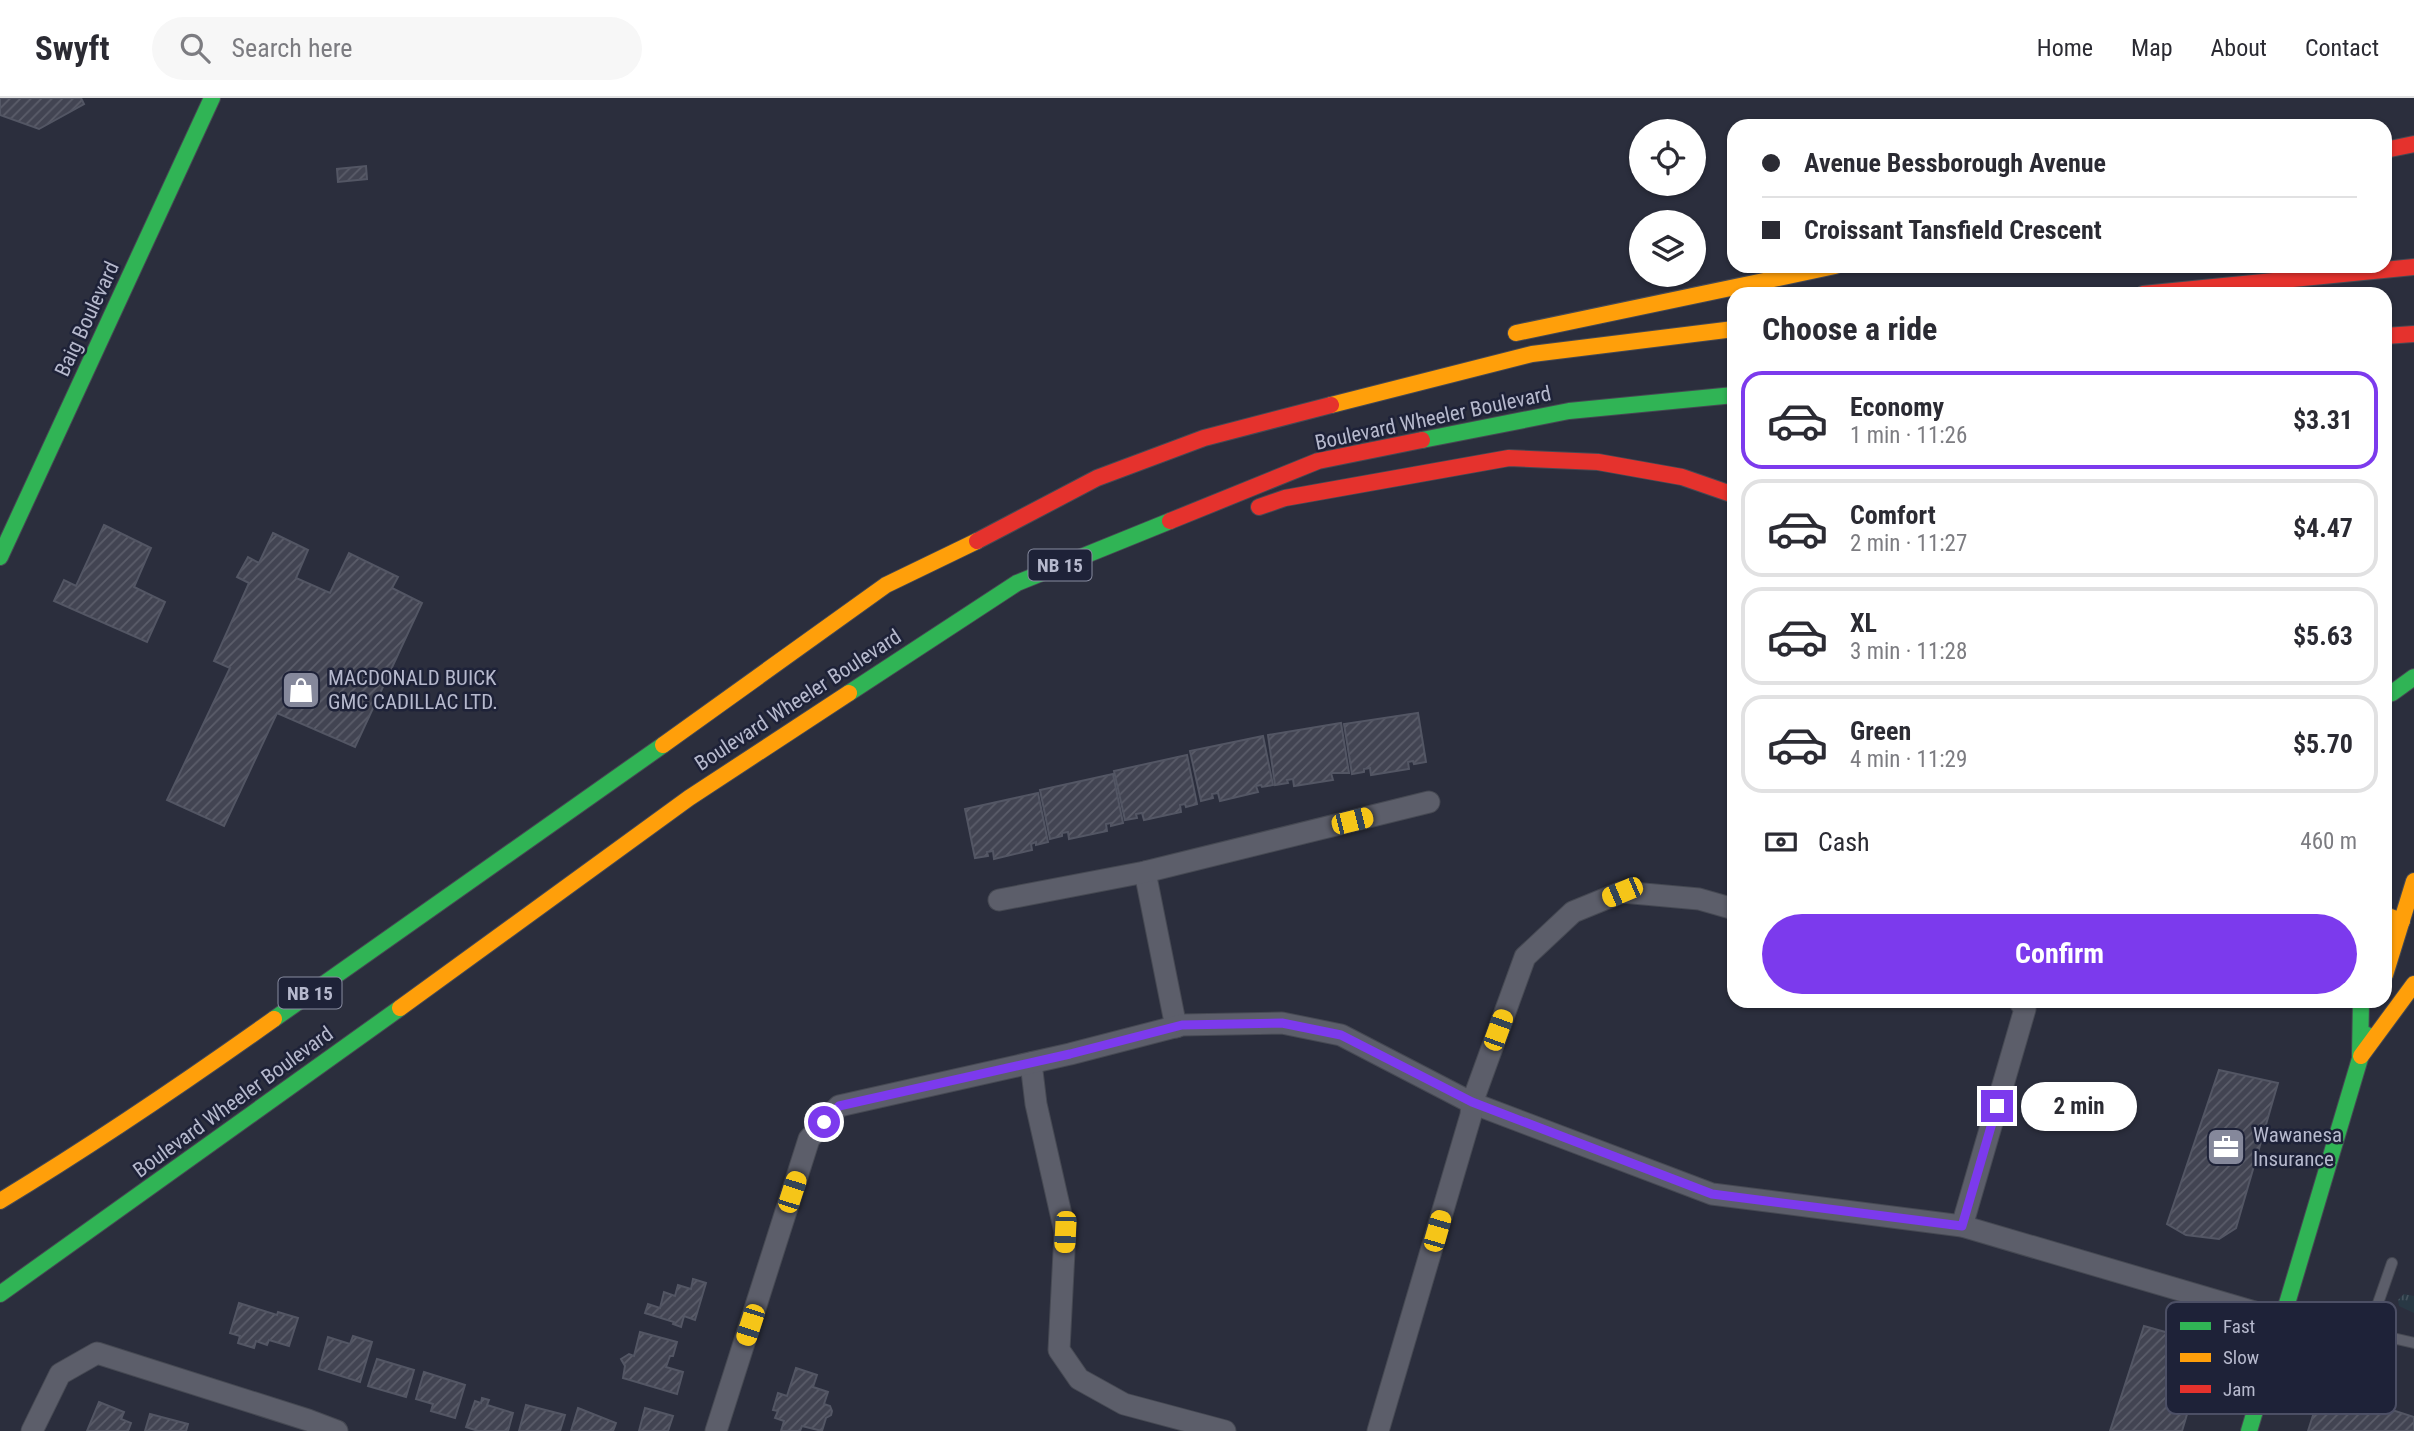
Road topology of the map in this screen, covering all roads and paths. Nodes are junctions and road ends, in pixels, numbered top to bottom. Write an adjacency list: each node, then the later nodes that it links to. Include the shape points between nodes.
1 (212, 98): 20 (main road, Baig Boulevard)
2 (2414, 144): 3 (main road)
3 (2392, 149)
4 (2414, 267): 5 (main road)
5 (2392, 269)
6 (1802, 273): 8 (main road)
7 (2354, 273): 9 (main road)
8 (1737, 287)
9 (2213, 287)
10 (1727, 289): 14 (main road)
11 (1727, 330): 21 (main road, Boulevard Wheeler Boulevard / NB 15, via 1532,354 1204,438 1097,478)
12 (2414, 334): 13 (main road)
13 (2392, 336)
14 (1498, 338)
15 (1727, 396): 22 (main road, Boulevard Wheeler Boulevard / NB 15, via 1569,411 1318,461 1017,583)
16 (1099, 459): 21 (main road, via 968,530)
17 (1727, 493): 18 (main road, via 1682,477 1598,462 1509,458 1285,498)
18 (1246, 512)
19 (1167, 539): 22 (main road, via 1075,571)
20 (0, 557)
21 (887, 585): 41 (main road, Boulevard Wheeler Boulevard / NB 15, via 173,1091)
22 (950, 626): 46 (main road, Boulevard Wheeler Boulevard / NB 15, via 689,798)
23 (2414, 677): 24 (main road)
24 (2392, 693)
25 (1429, 802): 26 (street)
26 (1145, 872): 29 (street); 37 (street)
27 (2414, 881): 28 (main road)
28 (2411, 897): 31 (main road)
29 (999, 900)
30 (1727, 907): 40 (street, via 1699,899 1622,892 1573,912 1525,957)
31 (2408, 923): 32 (main road)
32 (2392, 959)
33 (2414, 984): 38 (main road)
34 (2024, 1008): 44 (street)
35 (2361, 1008): 38 (main road)
36 (2375, 1008): 38 (main road)
37 (1176, 1027): 39 (street); 40 (street, via 1282,1023 1341,1035)
38 (2360, 1056): 48 (main road)
39 (1031, 1063): 56 (street, via 839,1106 809,1139); 57 (street, via 1065,1232 1059,1350 1079,1379 1124,1404)
40 (1472, 1102): 44 (street, via 1712,1194); 58 (street)
41 (41, 1176): 42 (main road); 43 (main road, Boulevard Wheeler Boulevard / NB 15)
42 (0, 1192)
43 (0, 1201)
44 (1962, 1226): 47 (street)
45 (2392, 1263): 49 (lane)
46 (0, 1294)
47 (2237, 1302)
48 (2288, 1302)
49 (2378, 1302)
50 (2396, 1339): 51 (lane)
51 (2414, 1343)
52 (2254, 1414): 59 (main road)
53 (296, 1424): 54 (street, via 97,1353 60,1374); 55 (street)
54 (32, 1431)
55 (337, 1431)
56 (716, 1431)
57 (1225, 1431)
58 (1378, 1431)
59 (2249, 1431)

